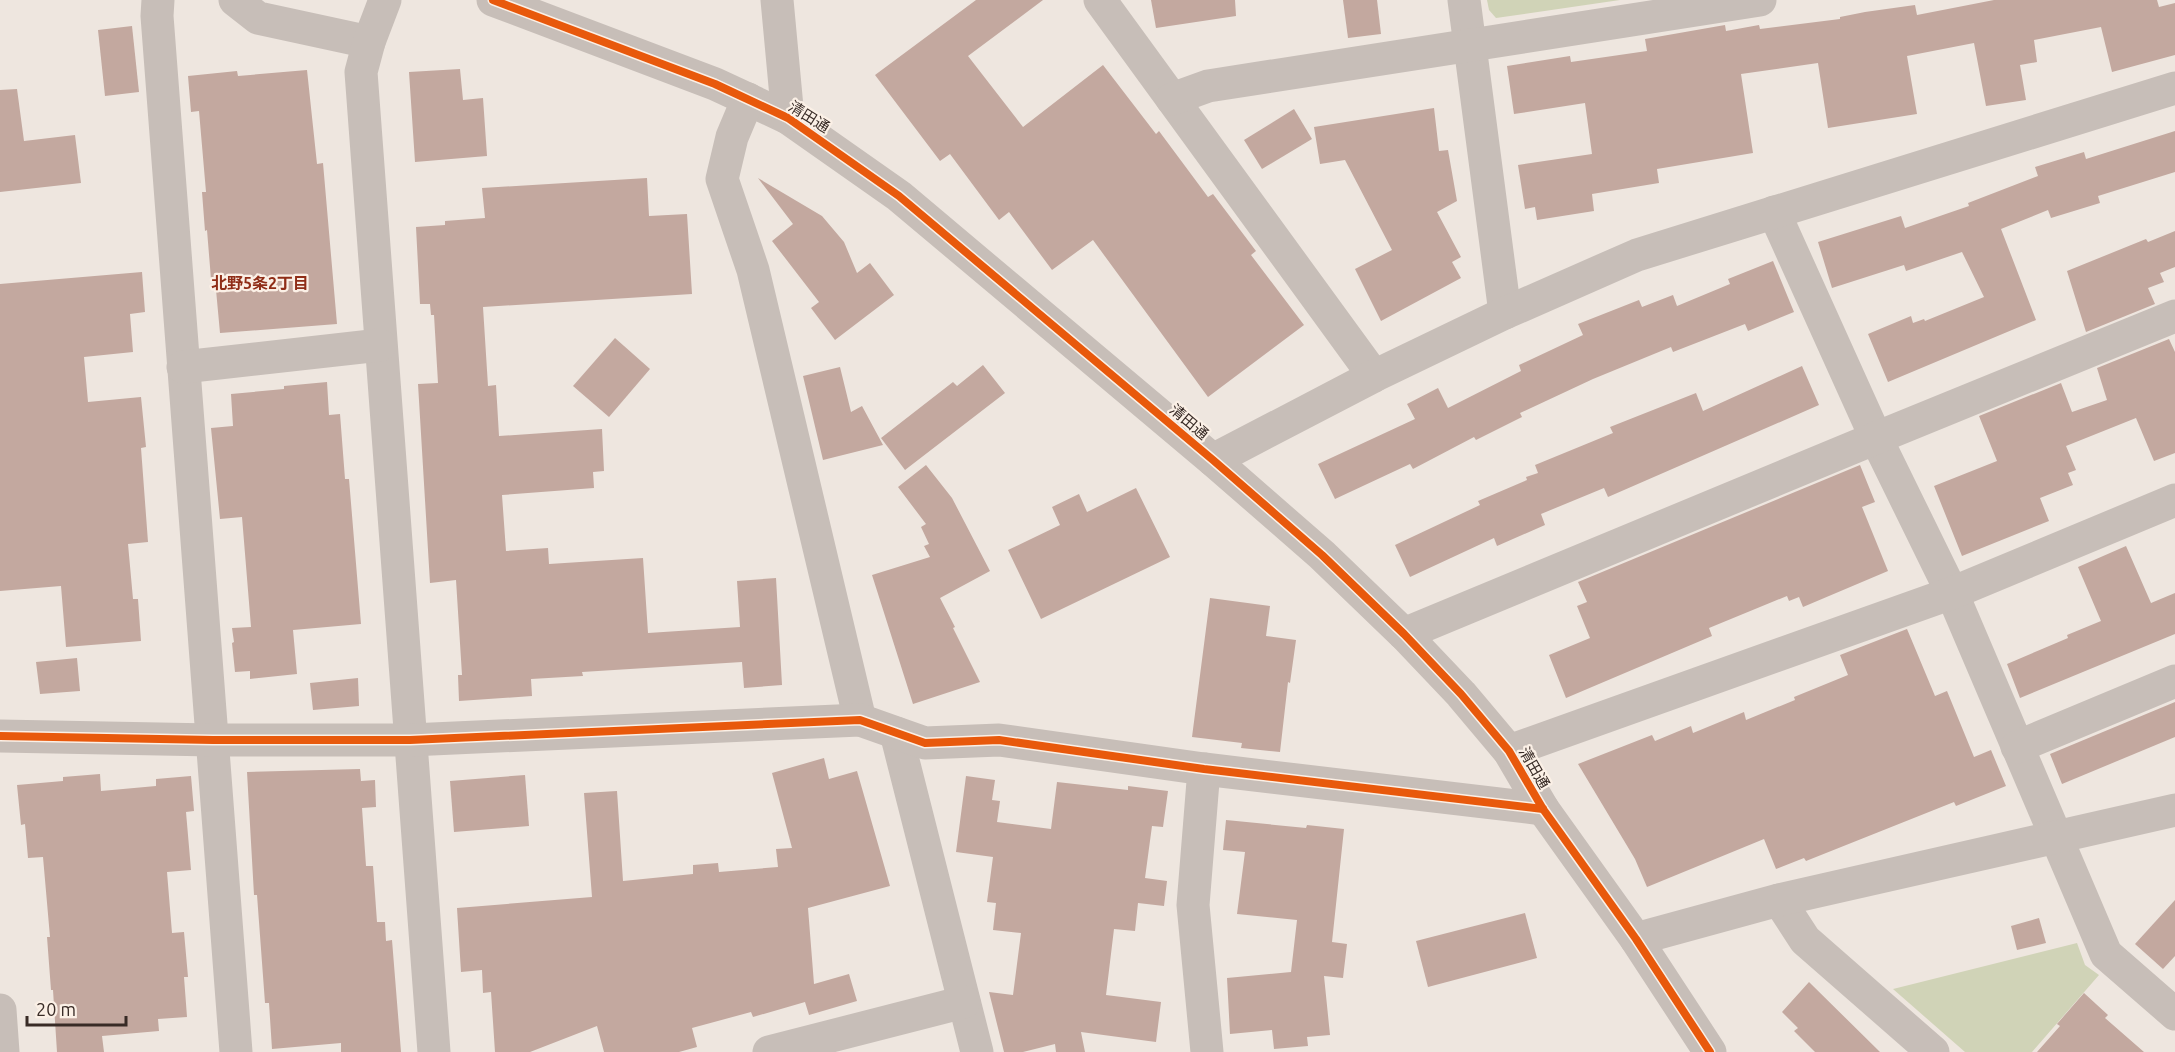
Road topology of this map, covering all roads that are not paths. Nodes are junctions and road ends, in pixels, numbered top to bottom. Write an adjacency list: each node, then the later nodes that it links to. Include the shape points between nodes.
1 (158, 0): 20 (street)
2 (235, 0): 10 (street, via 258,18)
3 (385, 0): 10 (street)
4 (493, 0): 13 (street, 清田通)
5 (777, 0): 15 (street)
6 (1100, 0): 14 (street)
7 (1464, 0): 11 (street)
8 (1760, 0): 9 (street)
9 (1667, 7): 11 (street)
10 (369, 42): 19 (street, via 361,72)
11 (1471, 46): 14 (street, via 1209,86); 17 (street)
12 (2175, 88): 16 (street)
13 (748, 99): 15 (street, 清田通); 28 (street, via 732,137 722,179 753,270)
14 (1172, 99): 21 (street)
15 (788, 118): 23 (street, 清田通, via 899,196)
16 (1774, 213): 17 (street, via 1637,255); 22 (street)
17 (1505, 313): 21 (street)
18 (2175, 316): 22 (street)
19 (380, 345): 20 (street); 32 (street)
20 (183, 367): 31 (street)
21 (1374, 376): 23 (street)
22 (1876, 438): 25 (street); 26 (street)
23 (1213, 460): 26 (street, 清田通, via 1322,555)
24 (2175, 500): 25 (street)
25 (1952, 593): 33 (street); 34 (street)
26 (1404, 634): 34 (street, 清田通)
27 (2175, 681): 33 (street)
28 (860, 720): 29 (street); 32 (street)
29 (896, 733): 35 (street, via 925,742 999,740); 41 (street)
30 (0, 736): 31 (street)
31 (213, 740): 32 (street); 45 (street)
32 (410, 740): 46 (street)
33 (2017, 747): 38 (street)
34 (1509, 751): 36 (street, 清田通)
35 (1204, 769): 36 (street); 49 (street, via 1193,905)
36 (1543, 809): 40 (street, 清田通)
37 (2175, 810): 38 (street)
38 (2055, 838): 39 (street); 43 (street, via 2106,954)
39 (1779, 900): 40 (street); 51 (street, via 1805,940)
40 (1636, 939): 50 (street, 清田通)
41 (964, 1002): 47 (street); 48 (street)
42 (0, 1010): 44 (street)
43 (2175, 1014)
44 (3, 1052)
45 (236, 1052)
46 (434, 1052)
47 (769, 1052)
48 (977, 1052)
49 (1207, 1052)
50 (1710, 1052)
51 (1933, 1052)

